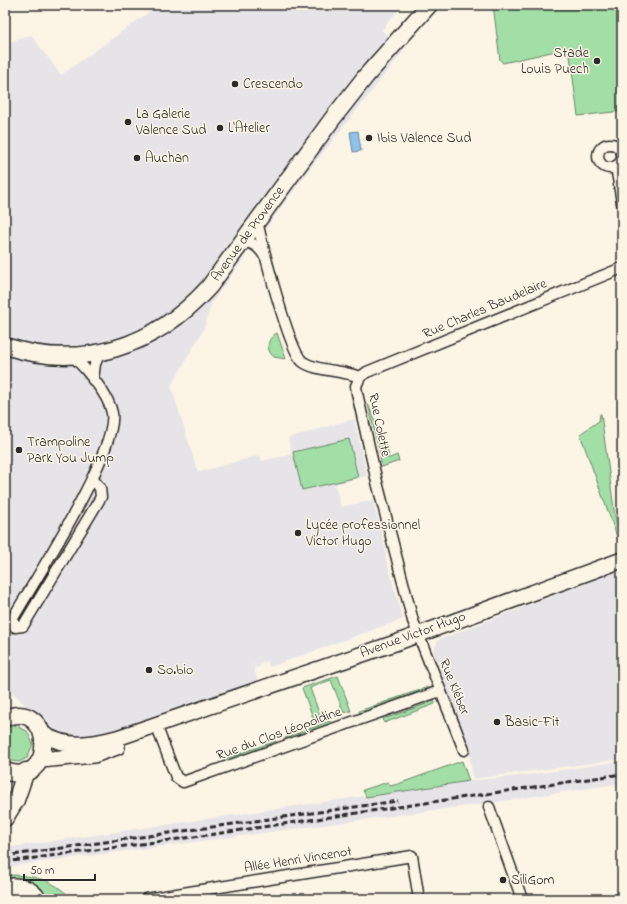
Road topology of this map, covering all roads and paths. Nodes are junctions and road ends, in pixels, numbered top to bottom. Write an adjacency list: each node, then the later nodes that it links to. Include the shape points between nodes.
1 (418, 5): 9 (main road, Avenue de Provence, via 343,92 201,284 166,317 135,334 86,348 37,347)
2 (429, 5): 5 (main road, Avenue de Provence, via 366,76)
3 (616, 166): 4 (street)
4 (622, 203)
5 (257, 220): 6 (main road, Avenue de Provence); 7 (street, Rue Colette)
6 (242, 242): 7 (street, via 259,248); 11 (main road, Avenue de Provence, via 197,301 171,323 137,341)
7 (267, 258): 13 (street, Rue Colette, via 296,355 308,365)
8 (622, 268): 13 (street, Rue Charles Baudelaire)
9 (5, 339)
10 (5, 346): 12 (main road, Avenue de Provence, via 48,356)
11 (100, 352): 12 (main road, Avenue de Provence); 14 (street)
12 (73, 356): 14 (street)
13 (360, 377): 17 (street, Rue Colette, via 356,386 357,393 376,482)
14 (93, 380): 15 (street, via 108,400 113,422 108,443)
15 (92, 478): 15 (street, via 100,488 101,496 23,626 16,627 13,618)
16 (622, 560): 17 (main road, Avenue Victor Hugo)
17 (418, 635): 18 (street, Rue Kléber); 19 (main road, Avenue Victor Hugo)
18 (440, 691): 21 (street, Rue du Clos Léopoldine, via 183,782 176,777); 23 (street, Rue Kléber)
19 (204, 708): 21 (main road, Avenue Victor Hugo); 22 (main road, Avenue Victor Hugo, via 100,743 71,745 60,743)
20 (9, 713): 22 (main road, via 23,716 35,723)
21 (158, 730): 24 (main road, Avenue Victor Hugo, via 94,755)
22 (43, 734): 24 (main road, via 44,752)
23 (464, 750)
24 (40, 760): 26 (main road)
25 (5, 771): 26 (main road)
26 (26, 771): 28 (main road, via 16,800)
27 (489, 807): 33 (street)
28 (5, 818)
29 (5, 888): 30 (main road, via 23,887)
30 (38, 899)
31 (146, 899): 32 (street, Allée Henri Vincenot, via 412,856)
32 (419, 899)
33 (522, 899)

